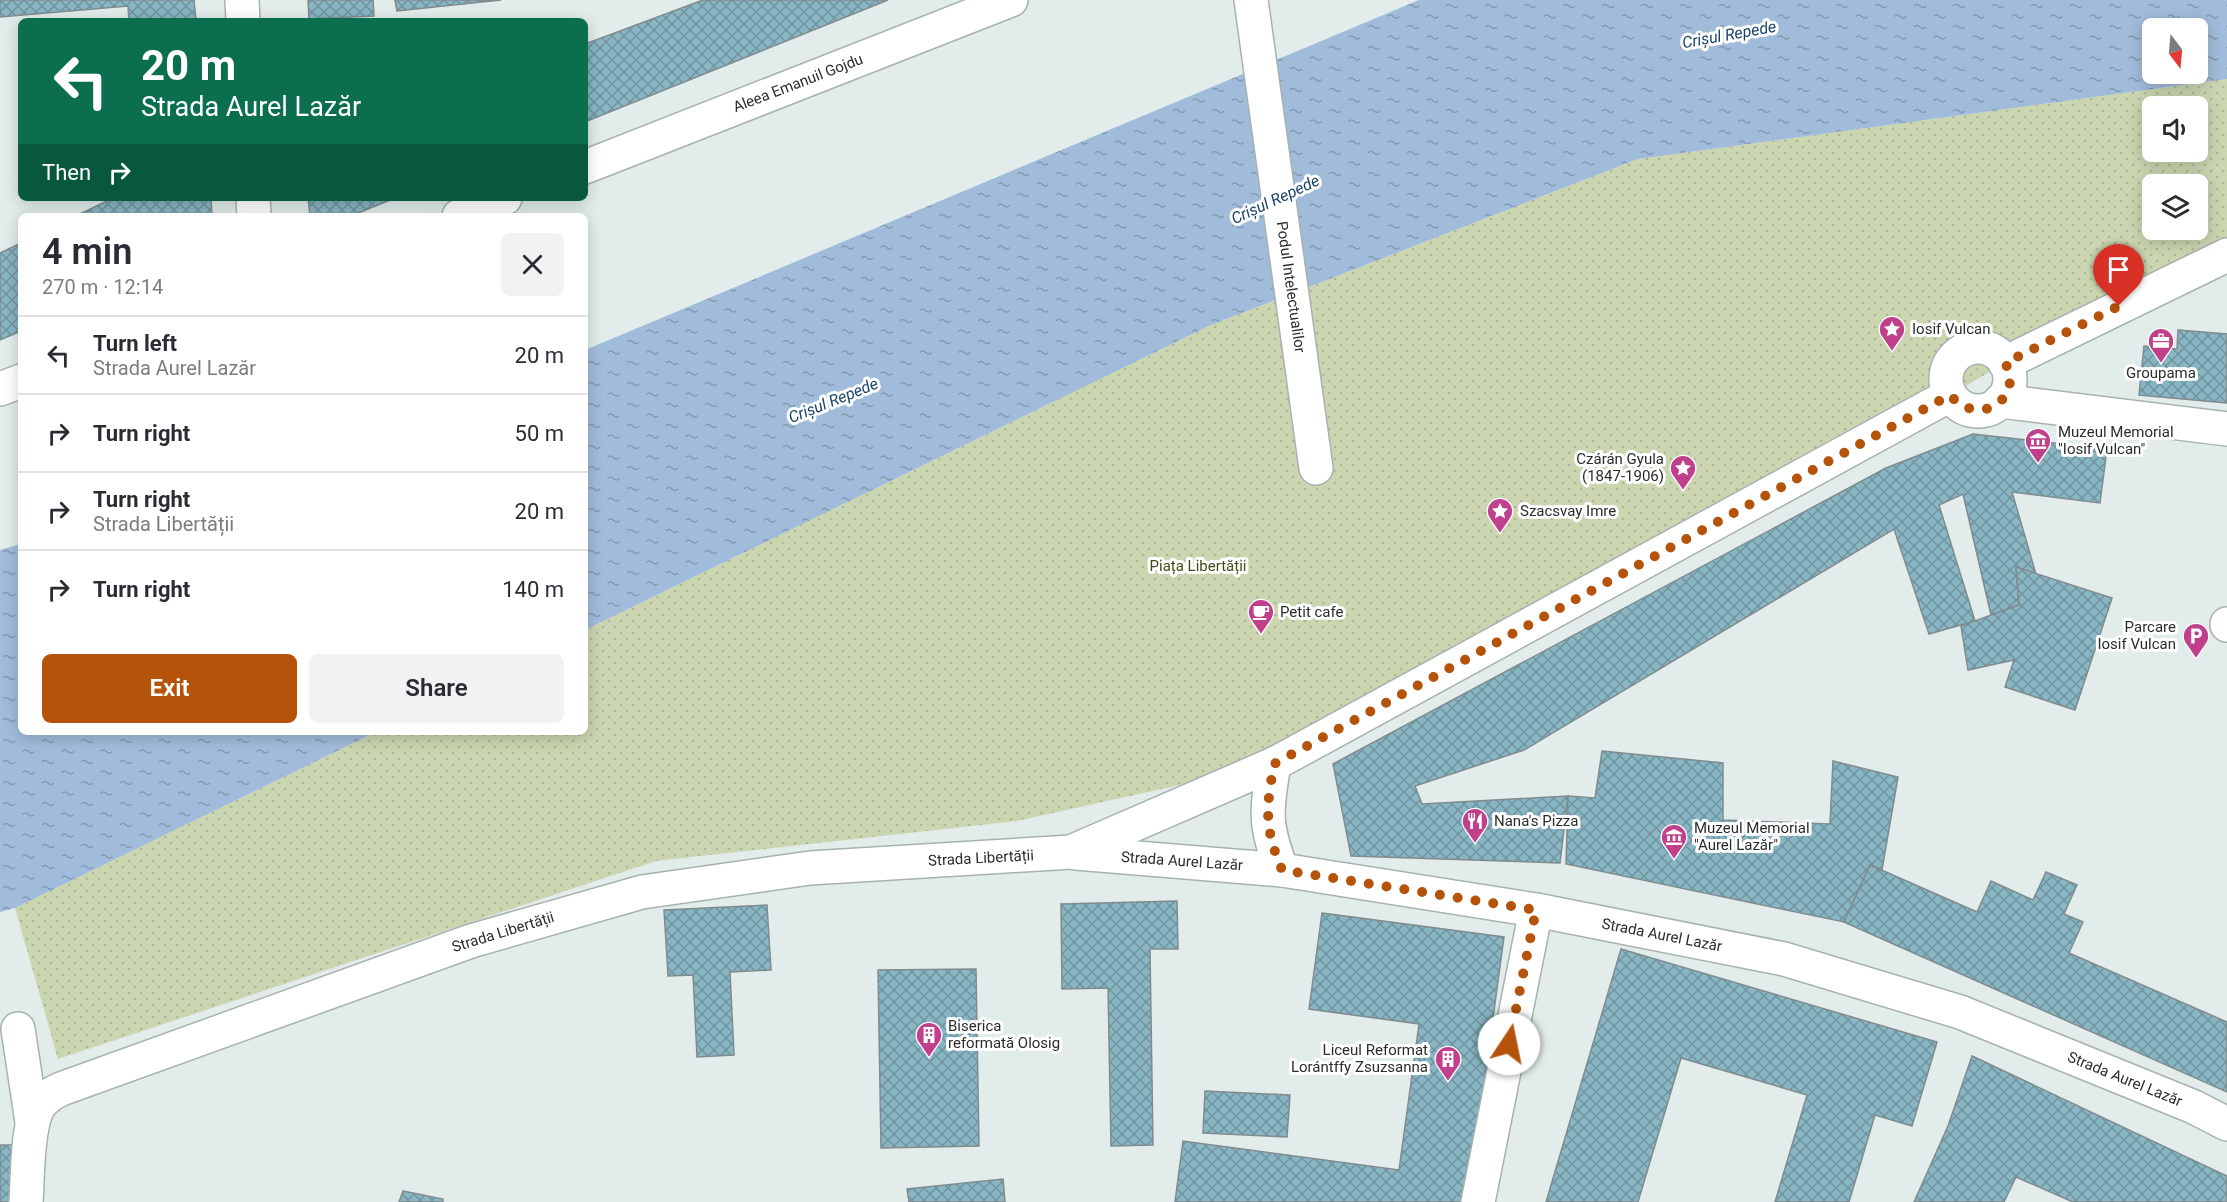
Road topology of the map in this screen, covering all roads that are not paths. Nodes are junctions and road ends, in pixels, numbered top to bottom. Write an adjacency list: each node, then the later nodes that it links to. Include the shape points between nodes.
1 (242, 0): 4 (street)
2 (1011, 0): 5 (street, Aleea Emanuil Gojdu)
3 (1251, 0): 15 (street, Podul Intelectualilor)
4 (243, 18)
5 (588, 166)
6 (497, 201): 7 (street)
7 (467, 213)
8 (2227, 255): 9 (street)
9 (2005, 363): 12 (street, via 1985,348 1965,349 1956,355 1946,374); 13 (street, via 2010,377)
10 (18, 382): 11 (street)
11 (0, 389)
12 (1950, 395): 13 (street, via 1957,404 1978,411); 16 (street, Strada Libertății)
13 (2000, 401): 14 (street)
14 (2227, 429)
15 (1316, 468)
16 (1274, 764): 17 (street, Strada Libertății); 18 (street, via 1267,821)
17 (1071, 852): 18 (street, Strada Aurel Lazăr); 21 (street, Strada Libertății, via 810,868 642,892 471,941 61,1089 42,1102)
18 (1282, 870): 19 (street, Strada Aurel Lazăr)
19 (1536, 910): 22 (street, Strada Aurel Lazăr, via 1784,959 1960,1012); 24 (street)
20 (18, 1029): 21 (street)
21 (32, 1122): 23 (street, Strada Libertății)
22 (2227, 1124)
23 (26, 1202)
24 (1478, 1202)

